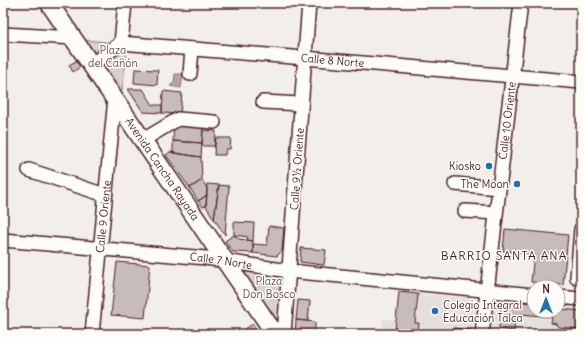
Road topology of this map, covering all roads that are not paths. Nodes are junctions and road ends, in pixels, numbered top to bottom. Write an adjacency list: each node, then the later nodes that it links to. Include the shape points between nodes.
1 (49, 3): 6 (main road, Avenida Cancha Rayada)
2 (125, 3): 7 (street)
3 (309, 3): 9 (street, Calle 9½ Oriente)
4 (521, 3): 12 (street, Calle 10 Oriente)
5 (3, 34): 6 (street)
6 (74, 38): 10 (main road, Avenida Cancha Rayada)
7 (121, 43): 8 (street, Calle 8 Norte); 10 (street)
8 (192, 48): 9 (street, Calle 8 Norte); 11 (street)
9 (305, 58): 12 (street, Calle 8 Norte); 16 (street, Calle 9½ Oriente)
10 (92, 64): 14 (main road, Avenida Cancha Rayada)
11 (190, 74)
12 (512, 76): 13 (street, Calle 8 Norte); 21 (street, Calle 10 Oriente)
13 (581, 82)
14 (114, 98): 18 (main road, Avenida Cancha Rayada); 22 (street, Calle 9 Oriente)
15 (263, 102): 16 (street)
16 (302, 104): 29 (street, Calle 9½ Oriente)
17 (214, 122): 18 (street, via 178,119)
18 (143, 140): 28 (main road, Avenida Cancha Rayada)
19 (29, 170): 22 (street)
20 (455, 184): 21 (street)
21 (499, 188): 24 (street, Calle 10 Oriente)
22 (105, 195): 27 (street, Calle 9 Oriente)
23 (465, 211): 24 (street)
24 (496, 213): 31 (street, Calle 10 Oriente)
25 (581, 228): 30 (street)
26 (3, 240): 27 (street, Calle 7 Norte)
27 (100, 249): 28 (street, Calle 7 Norte); 35 (street, Calle 9 Oriente)
28 (226, 262): 29 (street, Calle 7 Norte); 36 (main road, Avenida Cancha Rayada)
29 (289, 271): 31 (street, Calle 7 Norte); 37 (street, Calle 9½ Oriente)
30 (577, 278)
31 (487, 290): 32 (street, Calle 7 Norte); 38 (street, Calle 10 Oriente)
32 (526, 294)
33 (566, 298): 34 (street)
34 (581, 299)
35 (92, 334)
36 (275, 334)
37 (284, 334)
38 (482, 334)

